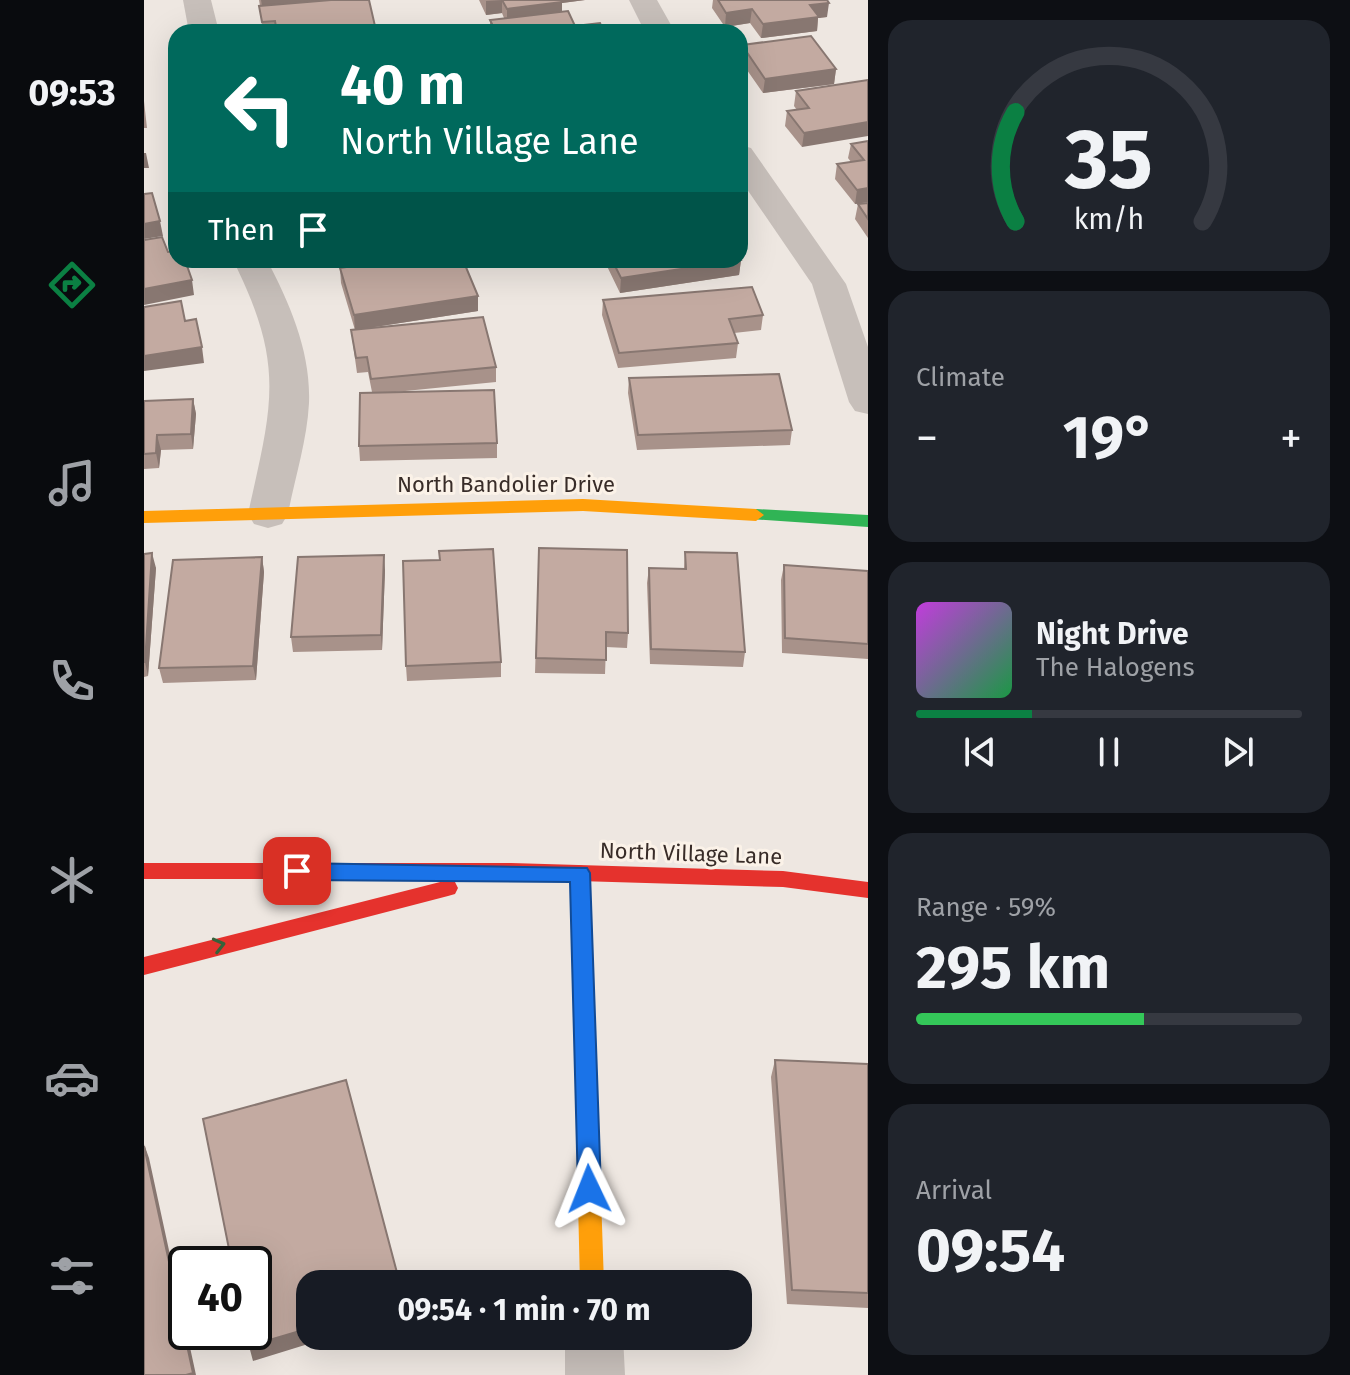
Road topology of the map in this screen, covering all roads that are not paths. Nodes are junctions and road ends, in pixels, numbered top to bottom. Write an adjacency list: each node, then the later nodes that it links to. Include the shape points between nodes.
1 (197, 0): 3 (street)
2 (643, 0): 4 (street)
3 (202, 24)
4 (656, 24)
5 (748, 167): 7 (street, via 829,284)
6 (254, 268): 8 (street, via 286,353 289,419)
7 (868, 402)
8 (268, 514): 9 (street, North Bandolier Drive); 10 (street, North Bandolier Drive, via 583,505)
9 (144, 517)
10 (868, 521)
11 (144, 871): 12 (street, North Village Lane)
12 (511, 871): 13 (street, North Village Lane); 15 (street, North Village Lane, one-way to 12)
13 (580, 873): 14 (street, North Village Lane, via 783,879); 16 (street)
14 (868, 890)
15 (144, 966)
16 (592, 1270)
17 (594, 1350): 18 (street)
18 (595, 1375)

